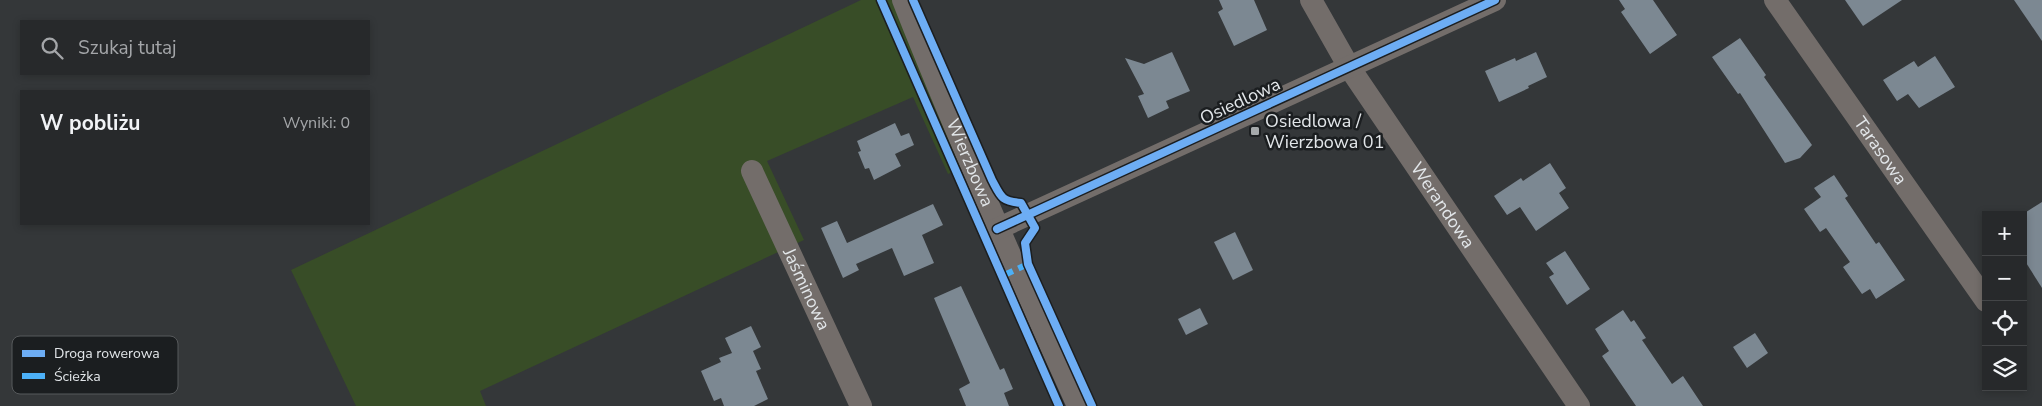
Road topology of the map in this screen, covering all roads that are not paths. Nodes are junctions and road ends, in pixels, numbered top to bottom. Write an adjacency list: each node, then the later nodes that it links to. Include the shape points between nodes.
1 (902, 0): 7 (street, Wierzbowa)
2 (1311, 0): 5 (street, Werandowa)
3 (1496, 0): 5 (street, Osiedlowa)
4 (1775, 0): 8 (street, Tarasowa)
5 (1349, 67): 7 (street, Osiedlowa); 11 (street, Werandowa)
6 (752, 171): 9 (street, Jaśminowa)
7 (997, 229): 10 (street, Wierzbowa)
8 (1982, 295)
9 (861, 406)
10 (1078, 406)
11 (1579, 406)

